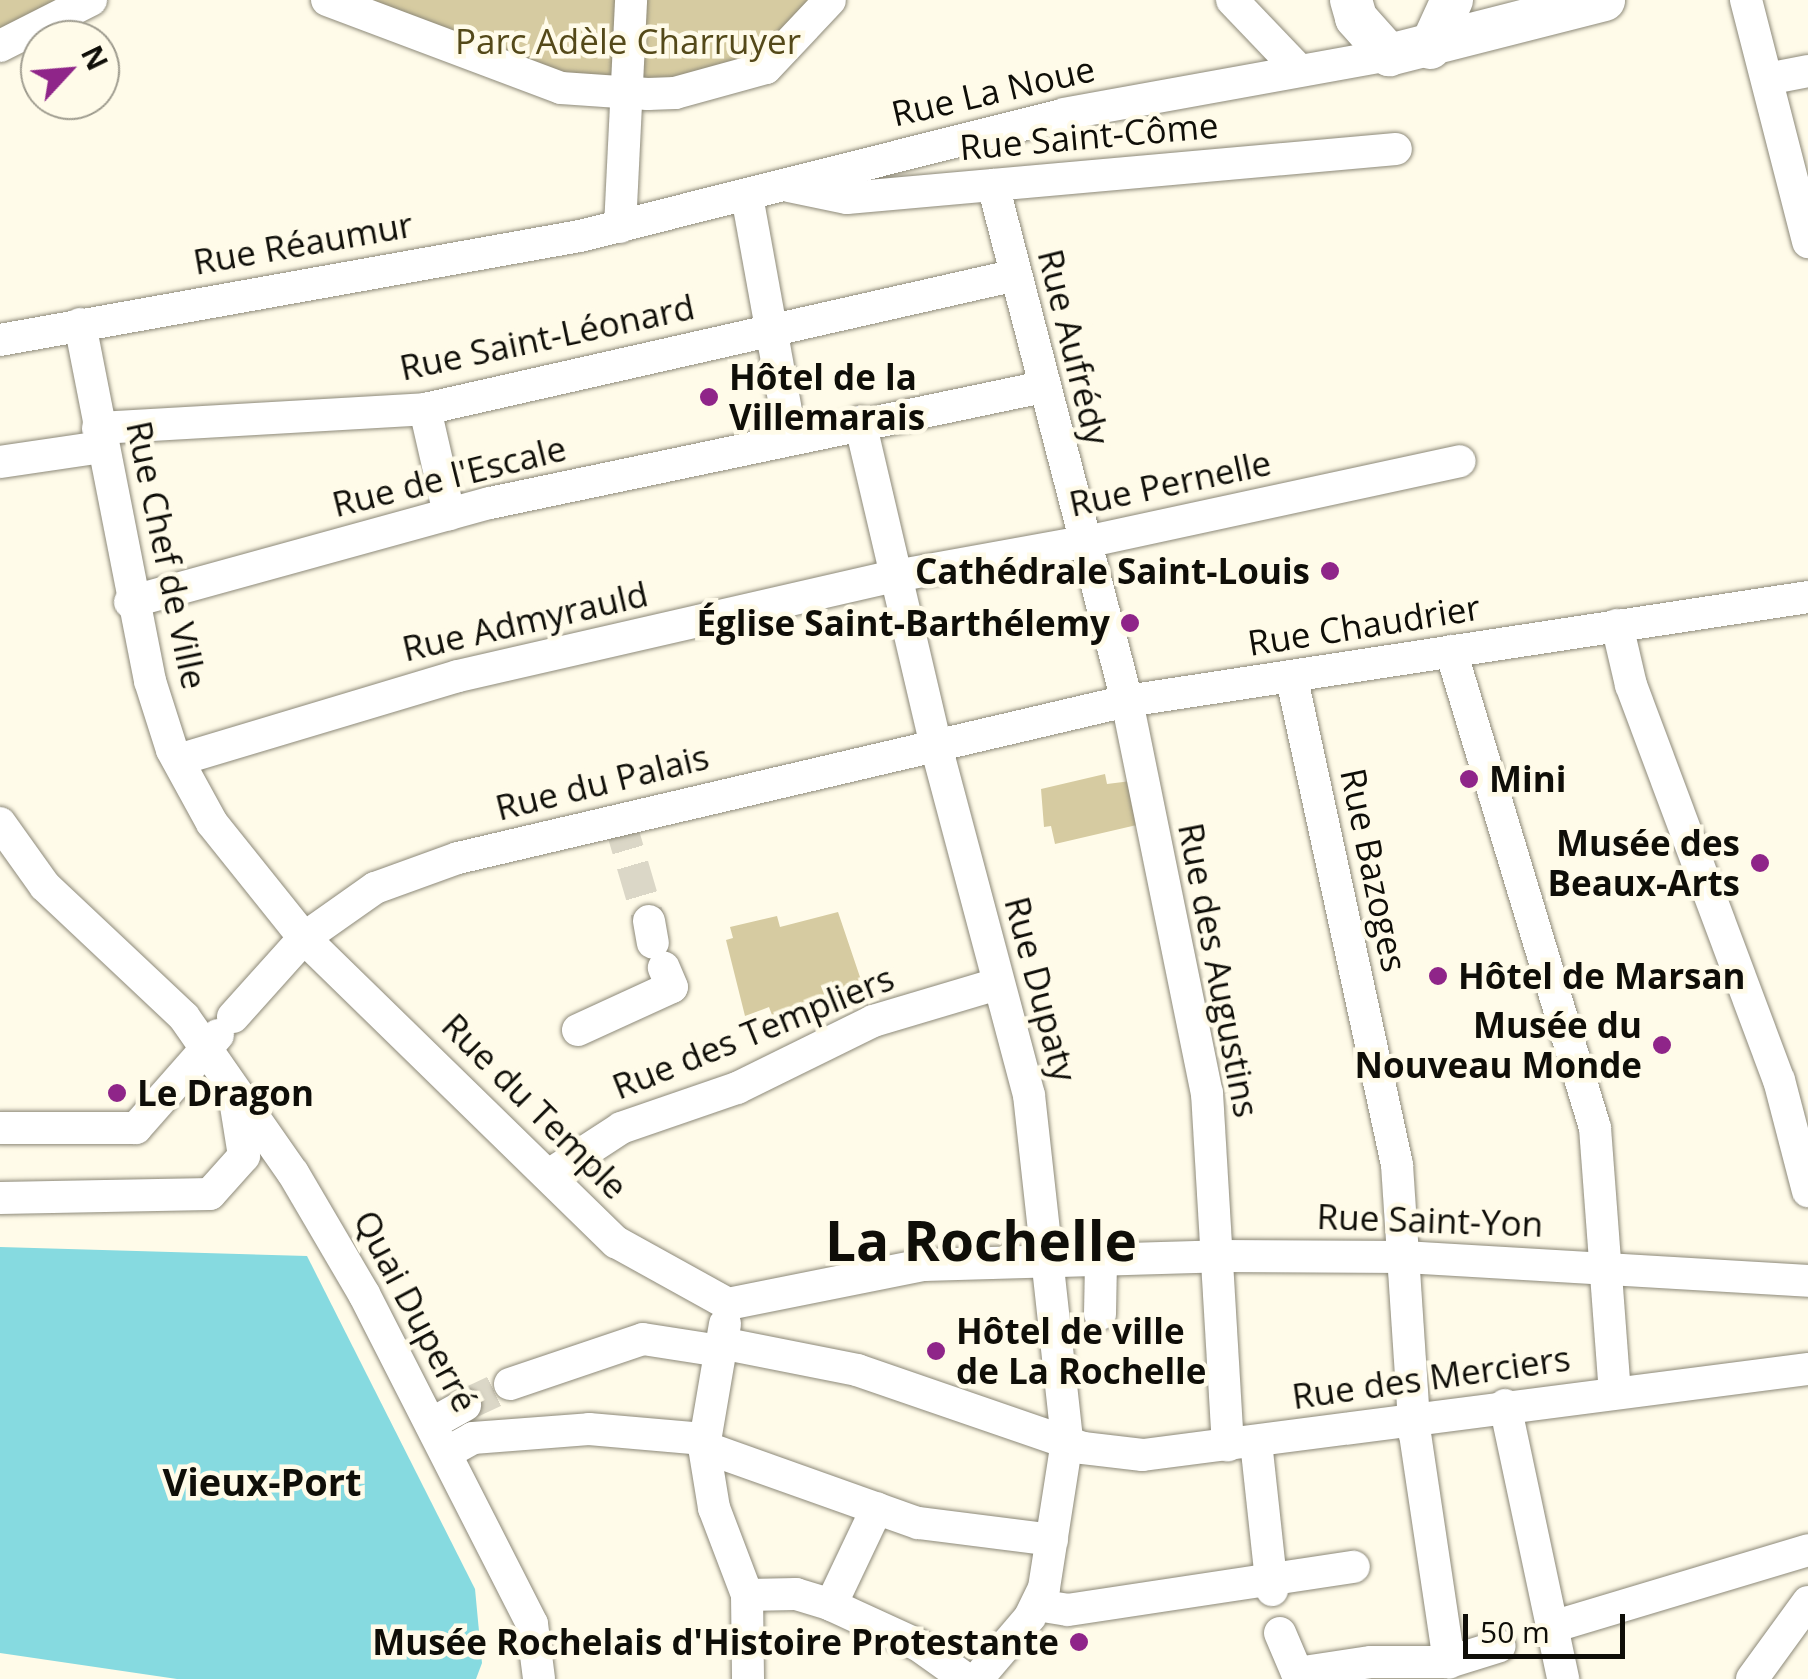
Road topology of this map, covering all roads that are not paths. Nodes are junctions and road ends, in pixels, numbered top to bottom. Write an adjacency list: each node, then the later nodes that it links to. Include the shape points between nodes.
1 (92, 0): 10 (street)
2 (327, 0): 15 (street, via 562,88)
3 (830, 0): 15 (street, via 766,68 675,93)
4 (1232, 0): 12 (street)
5 (1351, 0): 11 (main road, via 1356,18)
6 (1452, 0): 11 (main road)
7 (1604, 0): 11 (main road)
8 (1748, 7): 14 (street)
9 (630, 8): 15 (street)
10 (0, 46)
11 (1409, 52): 12 (street, Rue La Noue)
12 (1296, 68): 18 (street, Rue La Noue, via 912,150)
13 (1808, 71): 14 (street)
14 (1766, 79): 21 (street)
15 (626, 92): 20 (street)
16 (1396, 149): 17 (street, Rue Saint-Côme)
17 (994, 184): 18 (street, Rue Saint-Côme, via 847,198); 22 (street, Rue Aufrédy)
18 (790, 186): 19 (street, Rue La Noue)
19 (747, 196): 20 (street, Rue La Noue); 24 (street)
20 (620, 227): 23 (street, Rue Réaumur)
21 (1808, 242)
22 (1016, 275): 24 (street, Rue Saint-Léonard); 26 (street, Rue Aufrédy)
23 (80, 324): 25 (street, Rue Réaumur); 30 (street, Rue Chef de Ville)
24 (772, 332): 27 (street, Rue Saint-Léonard); 29 (street)
25 (0, 340)
26 (1043, 387): 28 (street, Rue de l'Escale); 34 (street, Rue Aufrédy)
27 (424, 410): 30 (street, Rue Saint-Léonard); 33 (street)
28 (860, 422): 29 (street, Rue de l'Escale); 35 (street, Rue Dupaty)
29 (791, 436): 33 (street, Rue de l'Escale)
30 (100, 437): 32 (street, Rue Saint-Léonard); 37 (street, Rue Chef de Ville)
31 (1460, 461): 34 (street, Rue Pernelle)
32 (0, 462)
33 (450, 514): 37 (street, Rue de l'Escale)
34 (1082, 542): 35 (street, Rue Pernelle); 41 (street, Rue Aufrédy)
35 (896, 576): 42 (street, Rue Dupaty); 43 (street, Rue Admyrauld, via 458,676)
36 (1808, 597): 38 (street, Rue Chaudrier)
37 (130, 602): 43 (street, Rue Chef de Ville)
38 (1617, 625): 39 (street, Rue Chaudrier); 53 (street, via 1650,740 1779,1080)
39 (1451, 651): 40 (street, Rue Chaudrier); 59 (street, via 1595,1128)
40 (1292, 679): 41 (street, Rue Chaudrier); 56 (street, Rue Bazoges, via 1397,1166)
41 (1127, 701): 42 (street, Rue Chaudrier); 55 (street, Rue des Augustins, via 1207,1092)
42 (934, 742): 45 (street, Rue du Palais, via 458,858 374,888); 47 (street, Rue Dupaty)
43 (178, 760): 45 (street, Rue Chef de Ville, via 233,854)
44 (0, 823): 49 (street, Quai Duperré, via 46,886 184,1017)
45 (304, 938): 49 (street, Rue du Palais); 52 (street, Rue du Temple)
46 (655, 944): 48 (street, via 672,987)
47 (997, 984): 52 (street, Rue des Templiers, via 873,1021 737,1088 622,1128); 58 (street, Rue Dupaty, via 1032,1112)
48 (578, 1030)
49 (216, 1037): 50 (street, Quai Duperré); 51 (street, Rue du Palais, via 136,1128)
50 (231, 1084): 54 (street, via 244,1156 210,1194); 70 (street, Quai Duperré, via 322,1220)
51 (0, 1128)
52 (549, 1175): 61 (street, Rue du Temple, via 616,1242)
53 (1808, 1191)
54 (0, 1198)
55 (1221, 1256): 56 (street, Rue Saint-Yon); 57 (street, Rue Saint-Yon); 73 (street, Rue des Augustins)
56 (1406, 1256): 59 (street, Rue Saint-Yon); 69 (street, Rue Bazoges)
57 (1100, 1260): 58 (street, Rue Saint-Yon); 62 (street)
58 (1048, 1261): 61 (street, Rue Saint-Yon, via 924,1266); 71 (street, Rue Dupaty)
59 (1610, 1266): 60 (street, Rue Saint-Yon); 66 (street)
60 (1808, 1280)
61 (728, 1304): 63 (street)
62 (1100, 1314)
63 (720, 1347): 65 (street, Rue des Merciers, via 644,1339); 71 (street, Rue des Merciers, via 778,1351 857,1370); 72 (street)
64 (1808, 1369): 66 (street, Rue des Merciers)
65 (510, 1384)
66 (1615, 1391): 68 (street, Rue des Merciers)
67 (465, 1405): 70 (street)
68 (1505, 1405): 69 (street, Rue des Merciers); 84 (street)
69 (1414, 1418): 73 (street, Rue des Merciers); 87 (street, Rue Bazoges)
70 (431, 1424): 74 (street, Quai Duperré)
71 (1066, 1441): 73 (street, Rue des Merciers, via 1143,1455); 76 (street, Rue Dupaty)
72 (704, 1443): 74 (street, via 589,1429 474,1438); 75 (street); 80 (street, via 714,1508)
73 (1242, 1444): 79 (street, Rue des Augustins)
74 (446, 1453): 88 (street, Quai Duperré, via 532,1624)
75 (876, 1508): 76 (street, via 918,1523); 81 (street)
76 (1052, 1540): 82 (street, Rue Dupaty)
77 (1808, 1550): 84 (street)
78 (1354, 1567): 79 (street)
79 (1272, 1582): 82 (street, via 1068,1610)
80 (747, 1595): 81 (street, via 796,1594); 89 (street)
81 (831, 1605): 90 (street, via 918,1646)
82 (1036, 1605): 91 (street)
83 (1802, 1610): 93 (street)
84 (1552, 1627): 92 (street)
85 (1280, 1633): 87 (street, via 1298,1673 1371,1662)
86 (1500, 1646): 87 (street)
87 (1449, 1662)
88 (538, 1679)
89 (748, 1679)
90 (966, 1679)
91 (977, 1679)
92 (1563, 1679)
93 (1752, 1679)

